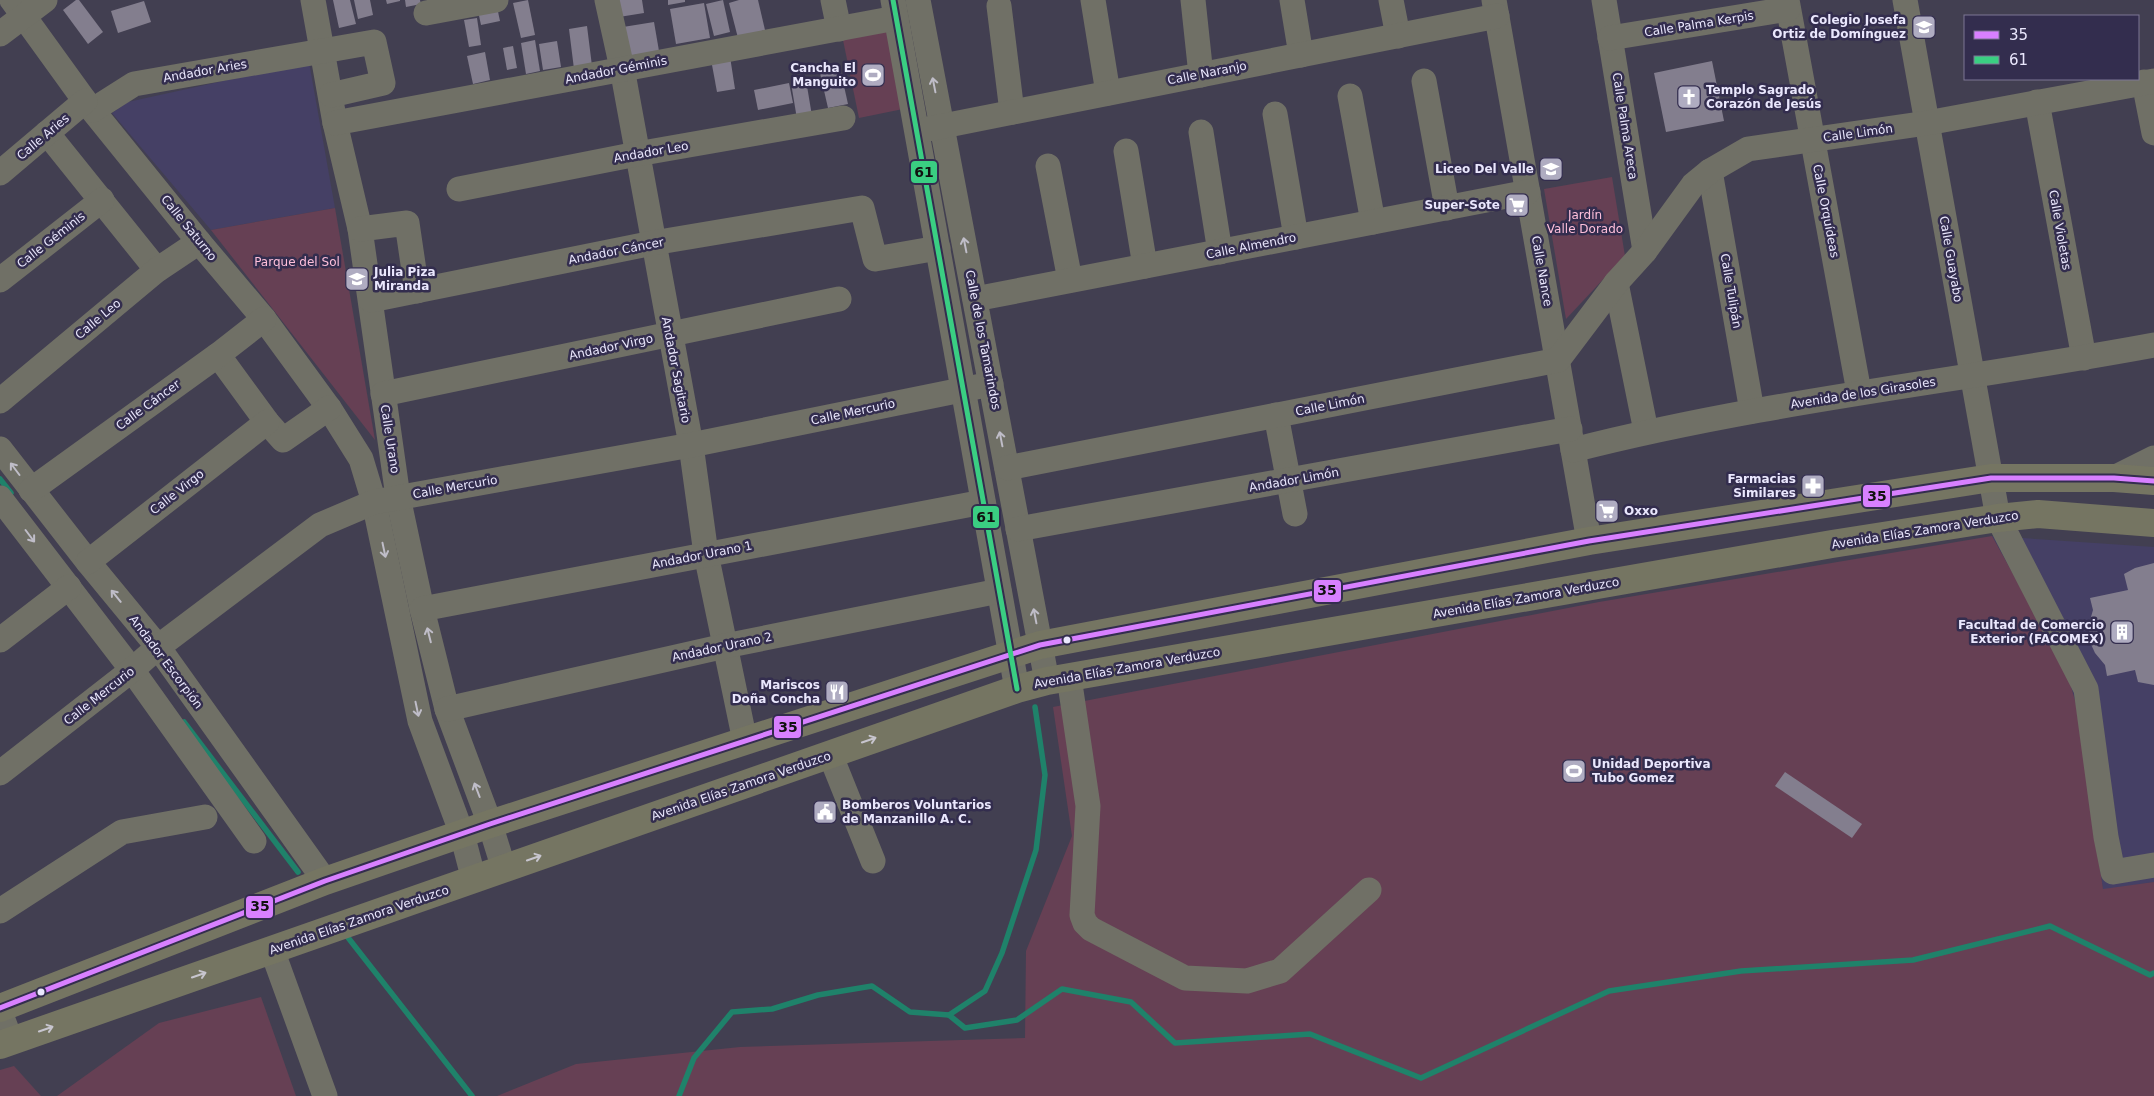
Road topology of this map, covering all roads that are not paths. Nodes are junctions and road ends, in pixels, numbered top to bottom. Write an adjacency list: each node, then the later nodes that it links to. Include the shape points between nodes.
1 (45, 0): 15 (street)
2 (313, 0): 23 (street, Calle Urano)
3 (496, 0): 18 (street)
4 (607, 0): 25 (street, Andador Sagitario)
5 (833, 0): 19 (street)
6 (918, 0): 41 (street, Calle de los Tamarindos, one-way to 6)
7 (1093, 0): 30 (street)
8 (1193, 0): 26 (street)
9 (1292, 0): 24 (street)
10 (1391, 0): 21 (street)
11 (1604, 0): 22 (street, Calle Palma Areca)
12 (1905, 0): 39 (street, Calle Guayabo)
13 (1787, 4): 22 (street, Calle Palma Kerpis); 46 (street, Calle Orquídeas)
14 (999, 6): 35 (street)
15 (17, 8): 20 (street); 34 (street, Calle Saturno)
16 (1496, 8): 21 (street, Calle Naranjo); 53 (street, Calle Nance)
17 (894, 9): 19 (street, Andador Géminis); 42 (street)
18 (426, 13)
19 (839, 29): 25 (street, Andador Géminis)
20 (0, 34)
21 (1398, 36): 24 (street, Calle Naranjo)
22 (1610, 38): 62 (street, Calle Palma Areca)
23 (323, 50): 29 (street, Andador Aries, via 374,42); 31 (street, Calle Urano); 34 (street, Andador Aries, via 134,84)
24 (1301, 55): 26 (street, Calle Naranjo)
25 (622, 68): 36 (street, Andador Géminis); 48 (street, Andador Sagitario)
26 (1201, 75): 30 (street, Calle Naranjo)
27 (1424, 81): 55 (street)
28 (2149, 81): 33 (street, Calle Limón); 45 (street)
29 (383, 83): 31 (street); 36 (street)
30 (1108, 93): 35 (street, Calle Naranjo)
31 (331, 94): 40 (street, Calle Urano)
32 (1350, 96): 56 (street)
33 (2037, 102): 39 (street, Calle Limón); 77 (street, Calle Violetas)
34 (89, 106): 44 (street, Calle Aries); 59 (street, Calle Saturno)
35 (1012, 112): 41 (street, Calle Naranjo)
36 (390, 113): 40 (street, Andador Géminis)
37 (1275, 114): 58 (street)
38 (843, 118): 48 (street, Andador Leo)
39 (1927, 123): 46 (street, Calle Limón); 79 (street, Calle Guayabo)
40 (335, 124): 57 (street, Calle Urano)
41 (942, 126): 42 (street, Calle Naranjo); 71 (street, Calle de los Tamarindos, one-way to 41)
42 (918, 131): 61 (street)
43 (1201, 132): 63 (street)
44 (47, 133): 51 (street, Calle Aries); 54 (street)
45 (2154, 133)
46 (1812, 140): 50 (street, Calle Limón, via 1748,150); 82 (street, Calle Orquídeas)
47 (1126, 151): 64 (street)
48 (637, 154): 52 (street, Andador Leo); 60 (street, Andador Sagitario)
49 (1048, 166): 67 (street)
50 (1710, 171): 62 (street, Calle Limón, via 1693,185); 86 (street, Calle Tulipán)
51 (0, 173)
52 (459, 189)
53 (1528, 192): 55 (street, Calle Almendro); 78 (street, Calle Nance)
54 (102, 200): 65 (street); 66 (street, Calle Géminis)
55 (1447, 208): 56 (street, Calle Almendro)
56 (1373, 222): 58 (street, Calle Almendro)
57 (360, 229): 69 (street, via 408,223); 72 (street, Calle Urano)
58 (1296, 237): 63 (street, Calle Almendro)
59 (199, 242): 65 (street, Calle Leo); 73 (street, Calle Saturno)
60 (653, 243): 61 (street, Andador Cáncer, via 862,208 875,259); 69 (street, Andador Cáncer); 74 (street, Andador Sagitario)
61 (938, 248): 81 (street)
62 (1645, 251): 68 (street, Calle Limón)
63 (1220, 252): 64 (street, Calle Almendro)
64 (1145, 266): 67 (street, Calle Almendro)
65 (157, 270): 84 (street, Calle Leo)
66 (0, 280)
67 (1070, 280): 71 (street, Calle Almendro)
68 (1616, 282): 78 (street, Calle Limón); 89 (street)
69 (417, 291): 72 (street, Andador Cáncer)
70 (839, 299): 74 (street, Andador Virgo)
71 (975, 299): 80 (street, Calle de los Tamarindos)
72 (371, 300): 83 (street, Calle Urano)
73 (264, 319): 76 (street, Calle Cáncer); 85 (street, Calle Saturno)
74 (670, 335): 83 (street, Andador Virgo); 91 (street, Andador Sagitario)
75 (2154, 345): 77 (street, Avenida de los Girasoles)
76 (218, 355): 88 (street); 99 (street, Calle Cáncer)
77 (2084, 358): 79 (street, Avenida de los Girasoles)
78 (1558, 360): 87 (street, Calle Limón); 90 (street, Calle Nance)
79 (1972, 375): 82 (street, Avenida de los Girasoles); 95 (street, Calle Guayabo)
80 (991, 384): 81 (street, Calle Mercurio); 94 (street, Calle de los Tamarindos, one-way to 80)
81 (962, 390): 91 (street, Calle Mercurio); 102 (street)
82 (1859, 392): 86 (street, Avenida de los Girasoles)
83 (383, 394): 100 (street, Calle Urano)
84 (0, 401)
85 (329, 408): 88 (street, via 283,440); 101 (street, Calle Saturno, via 361,459)
86 (1752, 411): 89 (street, Avenida de los Girasoles)
87 (1276, 415): 94 (street, Calle Limón); 97 (street)
88 (267, 422): 110 (street, Calle Virgo)
89 (1646, 432): 90 (street, Avenida de los Girasoles)
90 (1571, 440): 97 (street, Andador Limón); 108 (street, Calle Nance)
91 (690, 445): 100 (street, Calle Mercurio); 109 (street, Andador Sagitario)
92 (0, 449): 99 (street, Andador Escorpión, one-way to 92)
93 (2154, 458): 96 (street)
94 (1007, 468): 107 (street, Calle de los Tamarindos)
95 (1991, 478): 96 (main road); 105 (street, Calle Guayabo); 108 (main road)
96 (2114, 478): 98 (main road)
97 (1289, 480): 104 (street); 107 (street, Andador Limón)
98 (2154, 481)
99 (31, 490): 110 (street, Andador Escorpión)
100 (398, 497): 101 (street, Calle Mercurio); 113 (street, Calle Urano)
101 (374, 502): 118 (street, Calle Mercurio, via 320,525); 127 (street, one-way to 127, via 420,721)
102 (983, 502): 109 (street, Andador Urano 1); 112 (street)
103 (5, 513): 111 (street, Andador Escorpión, one-way to 111)
104 (1295, 514)
105 (1998, 518): 106 (main road, Avenida Elías Zamora Verduzco, via 2038,514); 119 (main road, Avenida Elías Zamora Verduzco); 130 (street, Calle Guayabo, via 2086,689 2113,872)
106 (2154, 523)
107 (1018, 530): 115 (street, Calle de los Tamarindos, one-way to 107)
108 (1589, 541): 115 (main road)
109 (706, 554): 113 (street, Andador Urano 1); 116 (street, Andador Sagitario)
110 (88, 562): 118 (street, Andador Escorpión, one-way to 110)
111 (69, 587): 114 (street); 118 (street, Andador Escorpión)
112 (999, 591): 116 (street, Andador Urano 2); 117 (street)
113 (422, 609): 121 (street, Calle Urano, one-way to 113)
114 (0, 640)
115 (1040, 645): 117 (main road); 119 (street, Calle de los Tamarindos)
116 (725, 646): 121 (street, Andador Urano 2); 122 (street, Andador Sagitario)
117 (1010, 654): 120 (street); 122 (main road)
118 (143, 660): 124 (street, Calle Mercurio); 128 (street, Andador Escorpión); 133 (street, Andador Escorpión)
119 (1058, 679): 120 (main road, Avenida Elías Zamora Verduzco); 134 (street, Calle de los Tamarindos, via 1088,806 1082,915 1091,929 1185,978 1247,981 1280,971)
120 (1017, 689): 123 (main road, Avenida Elías Zamora Verduzco, one-way to 120)
121 (447, 709): 126 (street, Calle Urano, one-way to 121)
122 (745, 740): 126 (main road)
123 (830, 754): 129 (street); 131 (main road, Avenida Elías Zamora Verduzco, one-way to 123)
124 (0, 773)
125 (205, 816): 135 (street, via 122,832)
126 (490, 824): 127 (main road); 131 (street, Calle Urano)
127 (462, 834): 132 (street); 133 (main road)
128 (254, 841)
129 (873, 861)
130 (2154, 866)
131 (504, 869): 132 (main road, Avenida Elías Zamora Verduzco)
132 (474, 880): 136 (main road, Avenida Elías Zamora Verduzco)
133 (325, 881): 137 (main road)
134 (1369, 890)
135 (0, 911)
136 (272, 950): 138 (main road, Avenida Elías Zamora Verduzco, one-way to 136); 139 (street)
137 (0, 1010): 138 (street)
138 (5, 1043)
139 (325, 1096)

